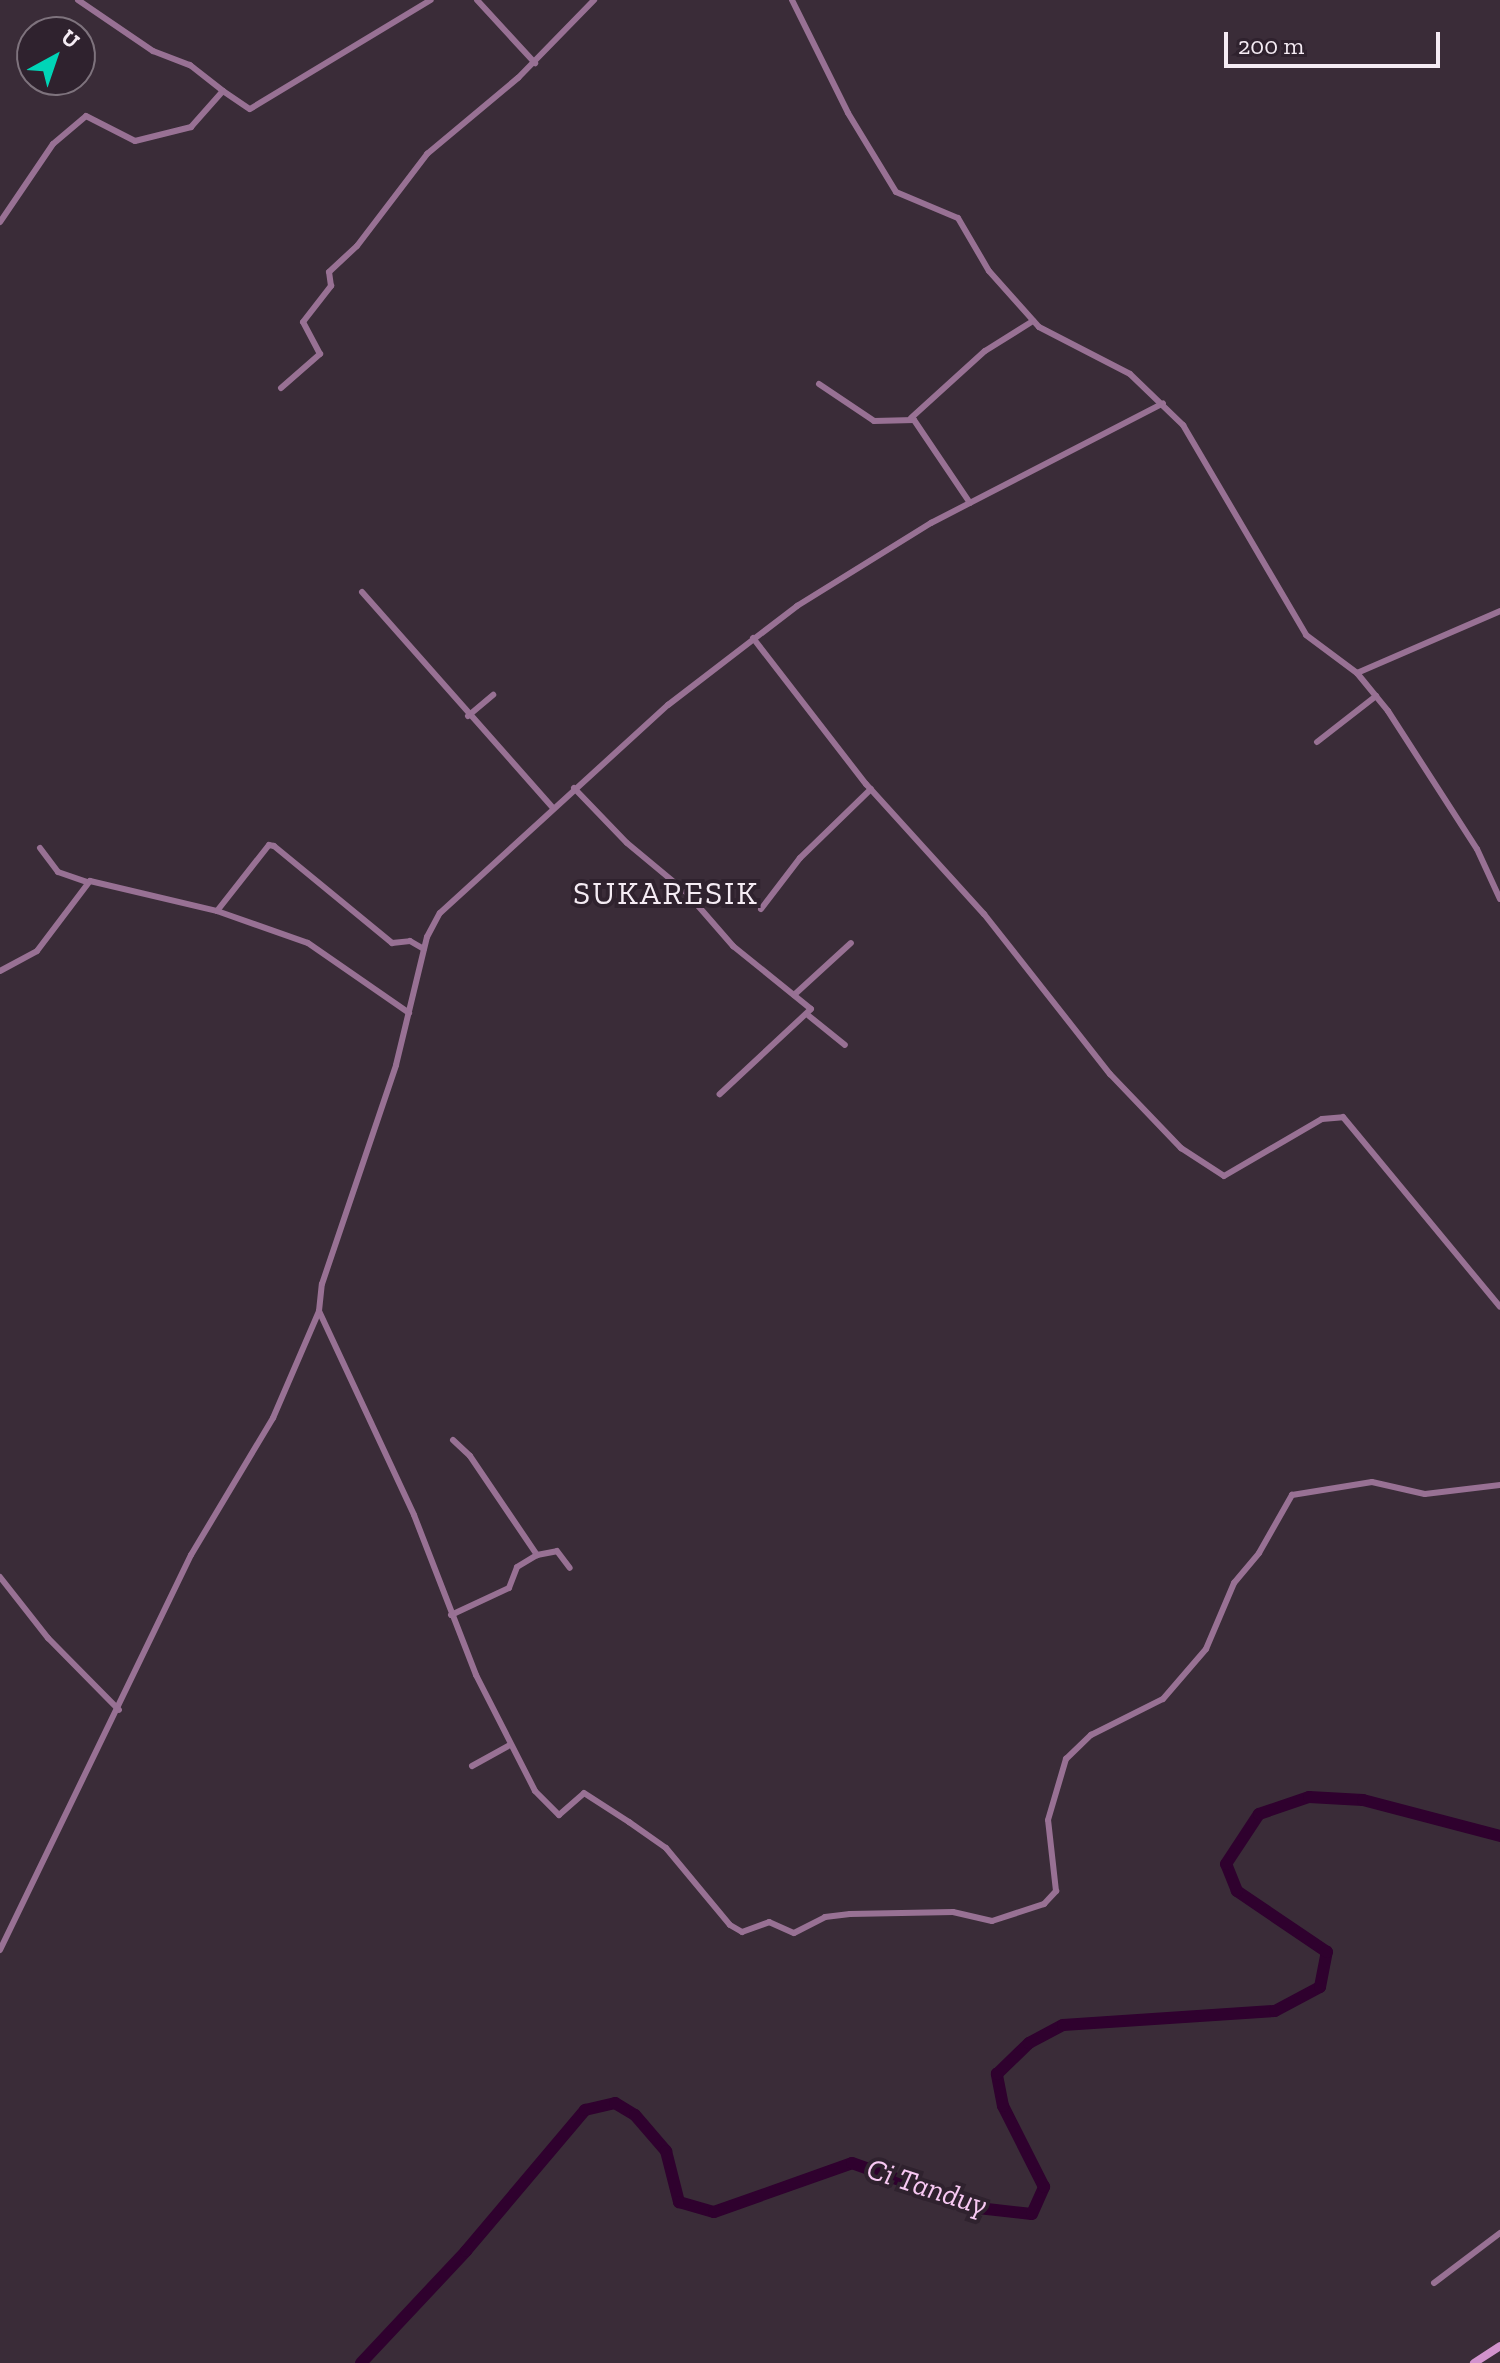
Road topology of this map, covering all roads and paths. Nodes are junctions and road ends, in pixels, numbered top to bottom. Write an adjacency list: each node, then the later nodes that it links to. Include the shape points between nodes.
1 (78, 0): 7 (street, via 153,51 193,66)
2 (431, 0): 7 (street, via 254,107 244,108)
3 (477, 0): 6 (street)
4 (594, 0): 6 (street)
5 (792, 0): 9 (street, via 890,185 908,200 947,212 964,224 989,271)
6 (535, 63): 11 (street, via 427,154 357,246 329,272 332,284 303,322 320,354)
7 (223, 91): 8 (street, via 191,127 135,141 85,116 53,144)
8 (0, 222)
9 (1033, 321): 12 (street, via 1080,352 1116,365); 13 (street, via 985,351)
10 (819, 384): 13 (street, via 874,421)
11 (281, 388)
12 (1163, 403): 14 (street); 18 (street, via 1183,425 1308,639)
13 (911, 418): 14 (street)
14 (970, 503): 17 (street, via 898,543)
15 (362, 592): 21 (street)
16 (1500, 611): 18 (street)
17 (753, 638): 23 (street); 24 (street)
18 (1357, 673): 20 (street)
19 (493, 695): 21 (street)
20 (1376, 696): 22 (street); 28 (street, via 1477,849)
21 (468, 716): 25 (street)
22 (1317, 742)
23 (574, 788): 25 (street); 34 (street, via 627,843 686,892 733,946)
24 (871, 789): 29 (street, via 800,858); 39 (street, via 984,914 1110,1074 1196,1161 1224,1176 1322,1119 1343,1117)
25 (552, 807): 32 (street, via 440,913)
26 (40, 848): 27 (street, via 58,872)
27 (87, 882): 30 (street); 33 (street, via 37,951)
28 (1500, 899)
29 (761, 909)
30 (217, 911): 32 (street, via 269,845 392,943 407,940); 35 (street, via 308,943)
31 (851, 943): 34 (street)
32 (424, 949): 35 (street)
33 (0, 971)
34 (794, 995): 36 (street, via 811,1009)
35 (409, 1013): 40 (street, via 322,1284)
36 (809, 1016): 37 (street); 38 (street)
37 (845, 1045)
38 (720, 1094)
39 (1500, 1307)
40 (319, 1311): 46 (street, via 373,1421); 47 (street, via 273,1418 191,1555)
41 (453, 1440): 43 (street, via 470,1456)
42 (1500, 1485): 48 (street, via 1425,1494 1372,1482 1292,1495 1259,1553 1234,1583 1216,1632 1163,1699 1072,1751 1053,1791 1048,1820 1056,1891 1044,1904 1004,1919 953,1912 850,1914 825,1917 794,1933 769,1922 736,1931 666,1848 585,1793 562,1815 551,1810)
43 (537, 1555): 44 (street, via 557,1551); 46 (street, via 517,1567 509,1588)
44 (570, 1568)
45 (0, 1577): 47 (street, via 56,1647)
46 (451, 1615): 48 (street)
47 (119, 1710): 50 (street)
48 (510, 1745): 49 (street)
49 (472, 1766)
50 (0, 1950)
51 (1500, 2233): 52 (street)
52 (1434, 2283)
53 (1500, 2346): 54 (main road)
54 (1474, 2363)

